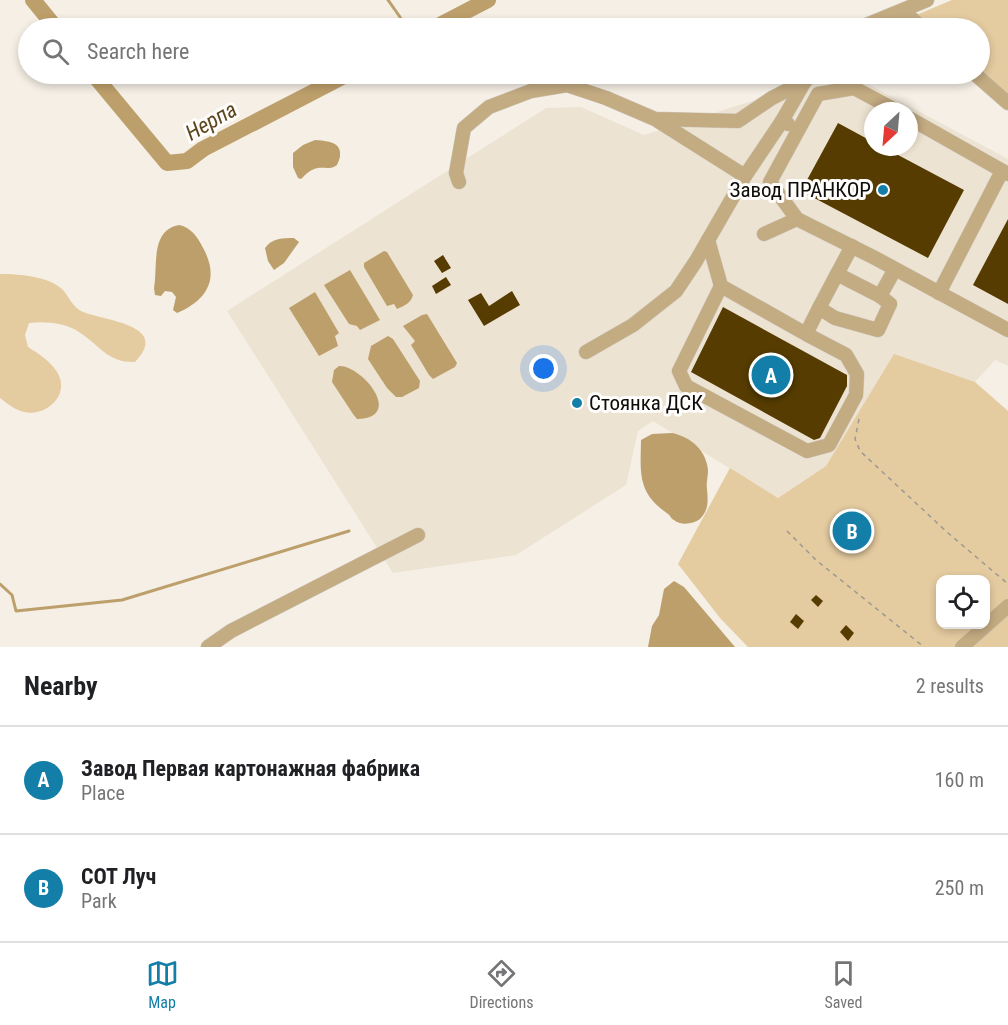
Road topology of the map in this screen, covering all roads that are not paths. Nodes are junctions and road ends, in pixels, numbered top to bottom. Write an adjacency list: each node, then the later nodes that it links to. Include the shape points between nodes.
1 (927, 0): 2 (street)
2 (903, 10): 3 (street); 4 (street)
3 (883, 18)
4 (912, 18)
5 (797, 84): 10 (street, via 738,121)
6 (805, 84): 11 (street)
7 (986, 84): 9 (street)
8 (880, 102): 13 (street, via 854,88 818,94)
9 (1008, 103)
10 (655, 119): 15 (street); 16 (street, via 567,85 531,92 489,107 464,128 456,173)
11 (782, 121): 13 (street); 15 (street)
12 (918, 123): 14 (street)
13 (799, 130): 17 (street, via 770,182)
14 (1005, 172): 24 (street)
15 (745, 176): 19 (street)
16 (459, 182)
17 (797, 219): 18 (street); 20 (street)
18 (764, 234)
19 (708, 240): 23 (street); 29 (street, via 676,291 633,326)
20 (852, 246): 21 (street); 22 (street)
21 (896, 269): 24 (street); 25 (street)
22 (837, 274): 25 (street); 26 (street)
23 (721, 286): 28 (street); 28 (street, via 679,371 686,386 807,451 829,445 856,395 857,374 846,355)
24 (939, 293): 27 (street)
25 (880, 296): 26 (street, via 890,304 878,330 835,318)
26 (819, 308): 28 (street)
27 (1008, 330)
28 (806, 334)
29 (586, 352)
30 (418, 535): 32 (street, via 231,631)
31 (1008, 606): 33 (street)
32 (208, 647)
33 (962, 647)

